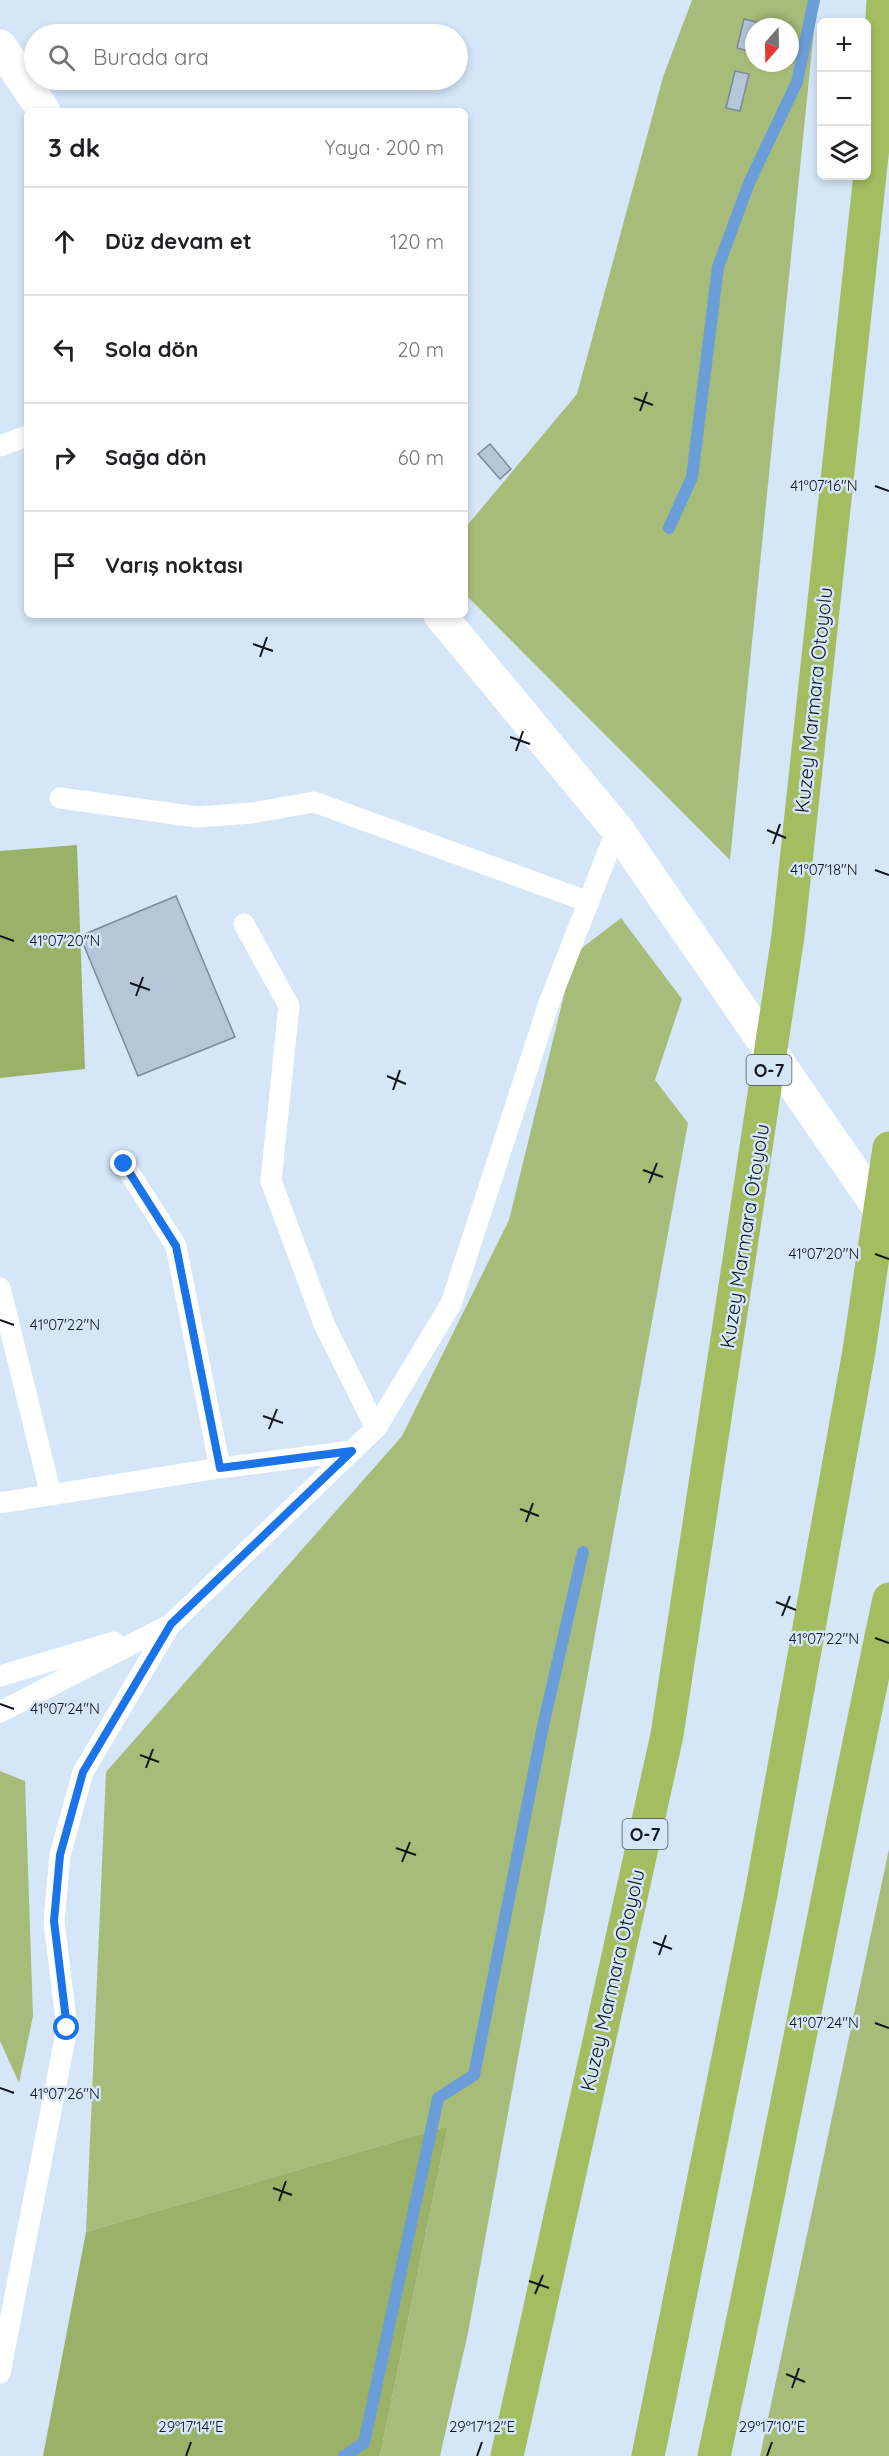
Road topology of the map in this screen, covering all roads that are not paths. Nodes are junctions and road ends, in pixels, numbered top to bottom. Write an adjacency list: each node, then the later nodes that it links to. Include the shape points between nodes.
1 (874, 0): 7 (highway)
2 (883, 0): 7 (highway, Kuzey Marmara Otoyolu / O-7)
3 (0, 45): 4 (main road)
4 (24, 81)
5 (30, 90): 6 (main road)
6 (42, 108)
7 (877, 109): 29 (highway, Kuzey Marmara Otoyolu / O-7, via 788,936 667,1735)
8 (24, 436): 9 (lane)
9 (0, 446)
10 (442, 618): 12 (main road)
11 (60, 798): 13 (lane, via 197,817 252,813 314,802)
12 (617, 829): 13 (lane); 17 (main road)
13 (589, 902): 19 (lane, via 549,1003 451,1304)
14 (244, 924): 19 (lane, via 289,1006 271,1181 324,1324)
15 (889, 1148): 30 (highway, via 859,1351 761,1894)
16 (124, 1164): 21 (lane, via 176,1246)
17 (889, 1223)
18 (0, 1288): 22 (lane)
19 (376, 1428): 20 (lane)
20 (352, 1451): 21 (lane); 25 (lane)
21 (220, 1468): 22 (lane)
22 (51, 1495): 23 (lane)
23 (0, 1503)
24 (889, 1599): 31 (highway, via 845,1805 763,2235)
25 (171, 1624): 26 (lane); 27 (lane); 28 (lane, via 83,1772 60,1855 54,1921 67,2028)
26 (0, 1676)
27 (0, 1712)
28 (0, 2373)
29 (507, 2456)
30 (648, 2456)
31 (714, 2456)

